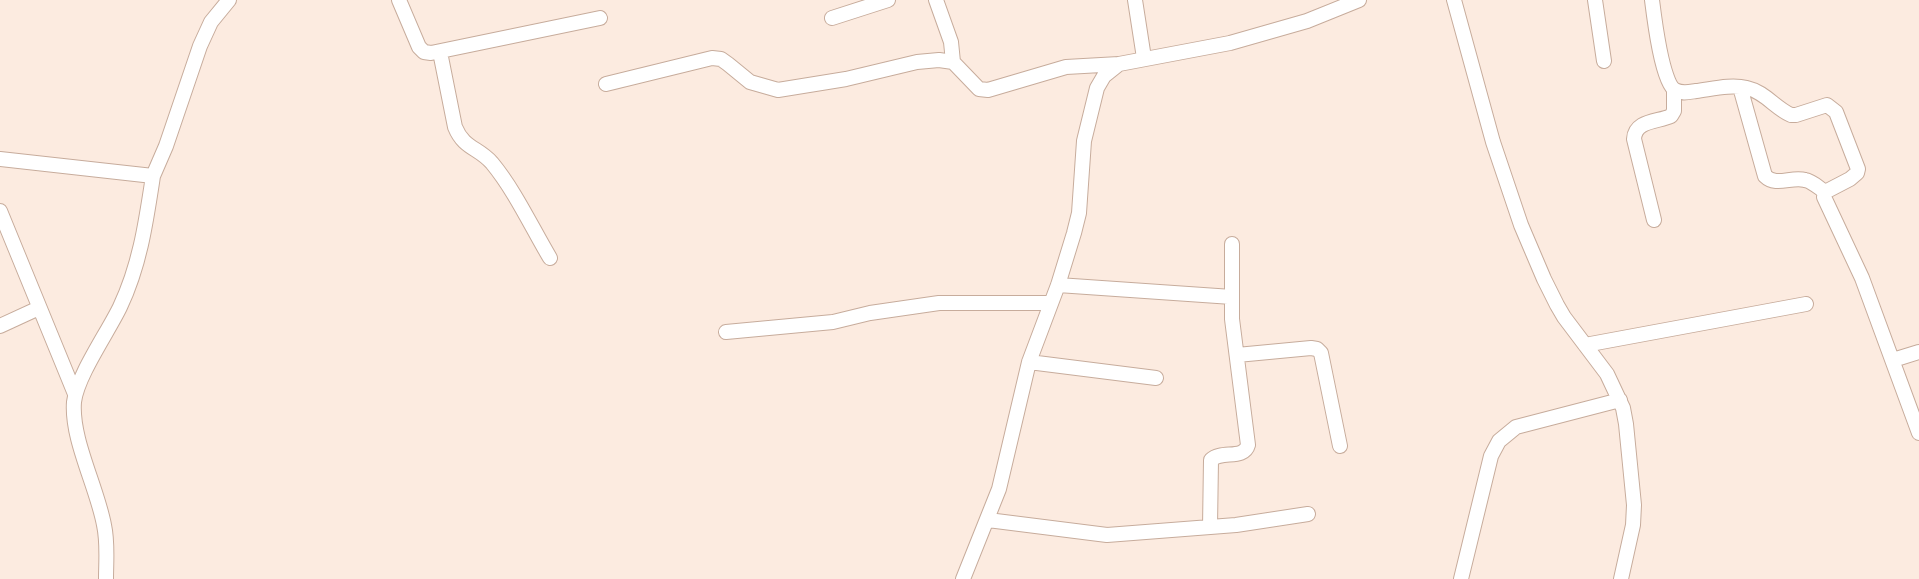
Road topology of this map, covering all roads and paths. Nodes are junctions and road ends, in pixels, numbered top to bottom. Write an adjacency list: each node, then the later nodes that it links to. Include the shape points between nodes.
1 (229, 0): 21 (street, via 211,22 200,46 166,146)
2 (399, 0): 12 (street, via 419,47 424,52)
3 (888, 0): 11 (street)
4 (936, 0): 15 (street, via 951,42)
5 (1135, 0): 13 (street)
6 (1359, 0): 13 (street, via 1307,21 1230,44)
7 (1454, 0): 34 (street, via 1493,142 1521,225 1557,305)
8 (1596, 0): 14 (street)
9 (1652, 0): 19 (street, via 1664,70 1668,83)
10 (600, 18): 12 (street)
11 (832, 18)
12 (440, 52): 26 (street, via 455,127 460,138 482,153 498,171)
13 (1144, 58): 16 (street)
14 (1604, 61)
15 (953, 62): 16 (street, via 979,89 988,90 1066,67); 17 (street, via 917,62 846,79 778,90 750,82 721,59 712,58)
16 (1119, 64): 27 (street, via 1104,76 1097,88 1084,141 1079,213)
17 (606, 84)
18 (1740, 87): 19 (street, via 1682,93); 22 (street, via 1765,176 1775,181 1806,180); 22 (street, via 1755,90 1791,115 1827,105 1836,112 1858,169 1850,179)
19 (1674, 90): 24 (street, via 1674,111 1671,116 1648,122 1634,132)
20 (0, 160): 21 (street)
21 (153, 176): 41 (street, via 136,269 120,307 79,383)
22 (1824, 192): 37 (street, via 1824,197 1862,278)
23 (0, 211): 31 (street)
24 (1654, 220)
25 (1232, 244): 28 (street)
26 (550, 258)
27 (1058, 285): 28 (street); 29 (street)
28 (1232, 297): 36 (street)
29 (1051, 303): 33 (street, via 939,303 870,313 833,322); 38 (street)
30 (1806, 304): 34 (street)
31 (39, 308): 32 (street); 41 (street)
32 (0, 326)
33 (726, 332)
34 (1585, 345): 40 (street, via 1607,374)
35 (1919, 352): 37 (street)
36 (1237, 355): 43 (street, via 1317,349 1321,353); 46 (street, via 1248,445 1243,453 1221,454 1210,460)
37 (1893, 360): 42 (street)
38 (1029, 362): 39 (street); 45 (street, via 999,489)
39 (1156, 378)
40 (1620, 400): 49 (street, via 1516,427 1499,441 1491,456); 50 (street, via 1626,424 1634,505 1633,525)
41 (74, 403): 47 (street, via 82,450 104,524)
42 (1919, 433)
43 (1340, 446)
44 (1308, 514): 46 (street, via 1236,526)
45 (988, 520): 46 (street, via 1107,535); 48 (street)
46 (1210, 527)
47 (106, 579)
48 (963, 579)
49 (1461, 579)
50 (1621, 579)

